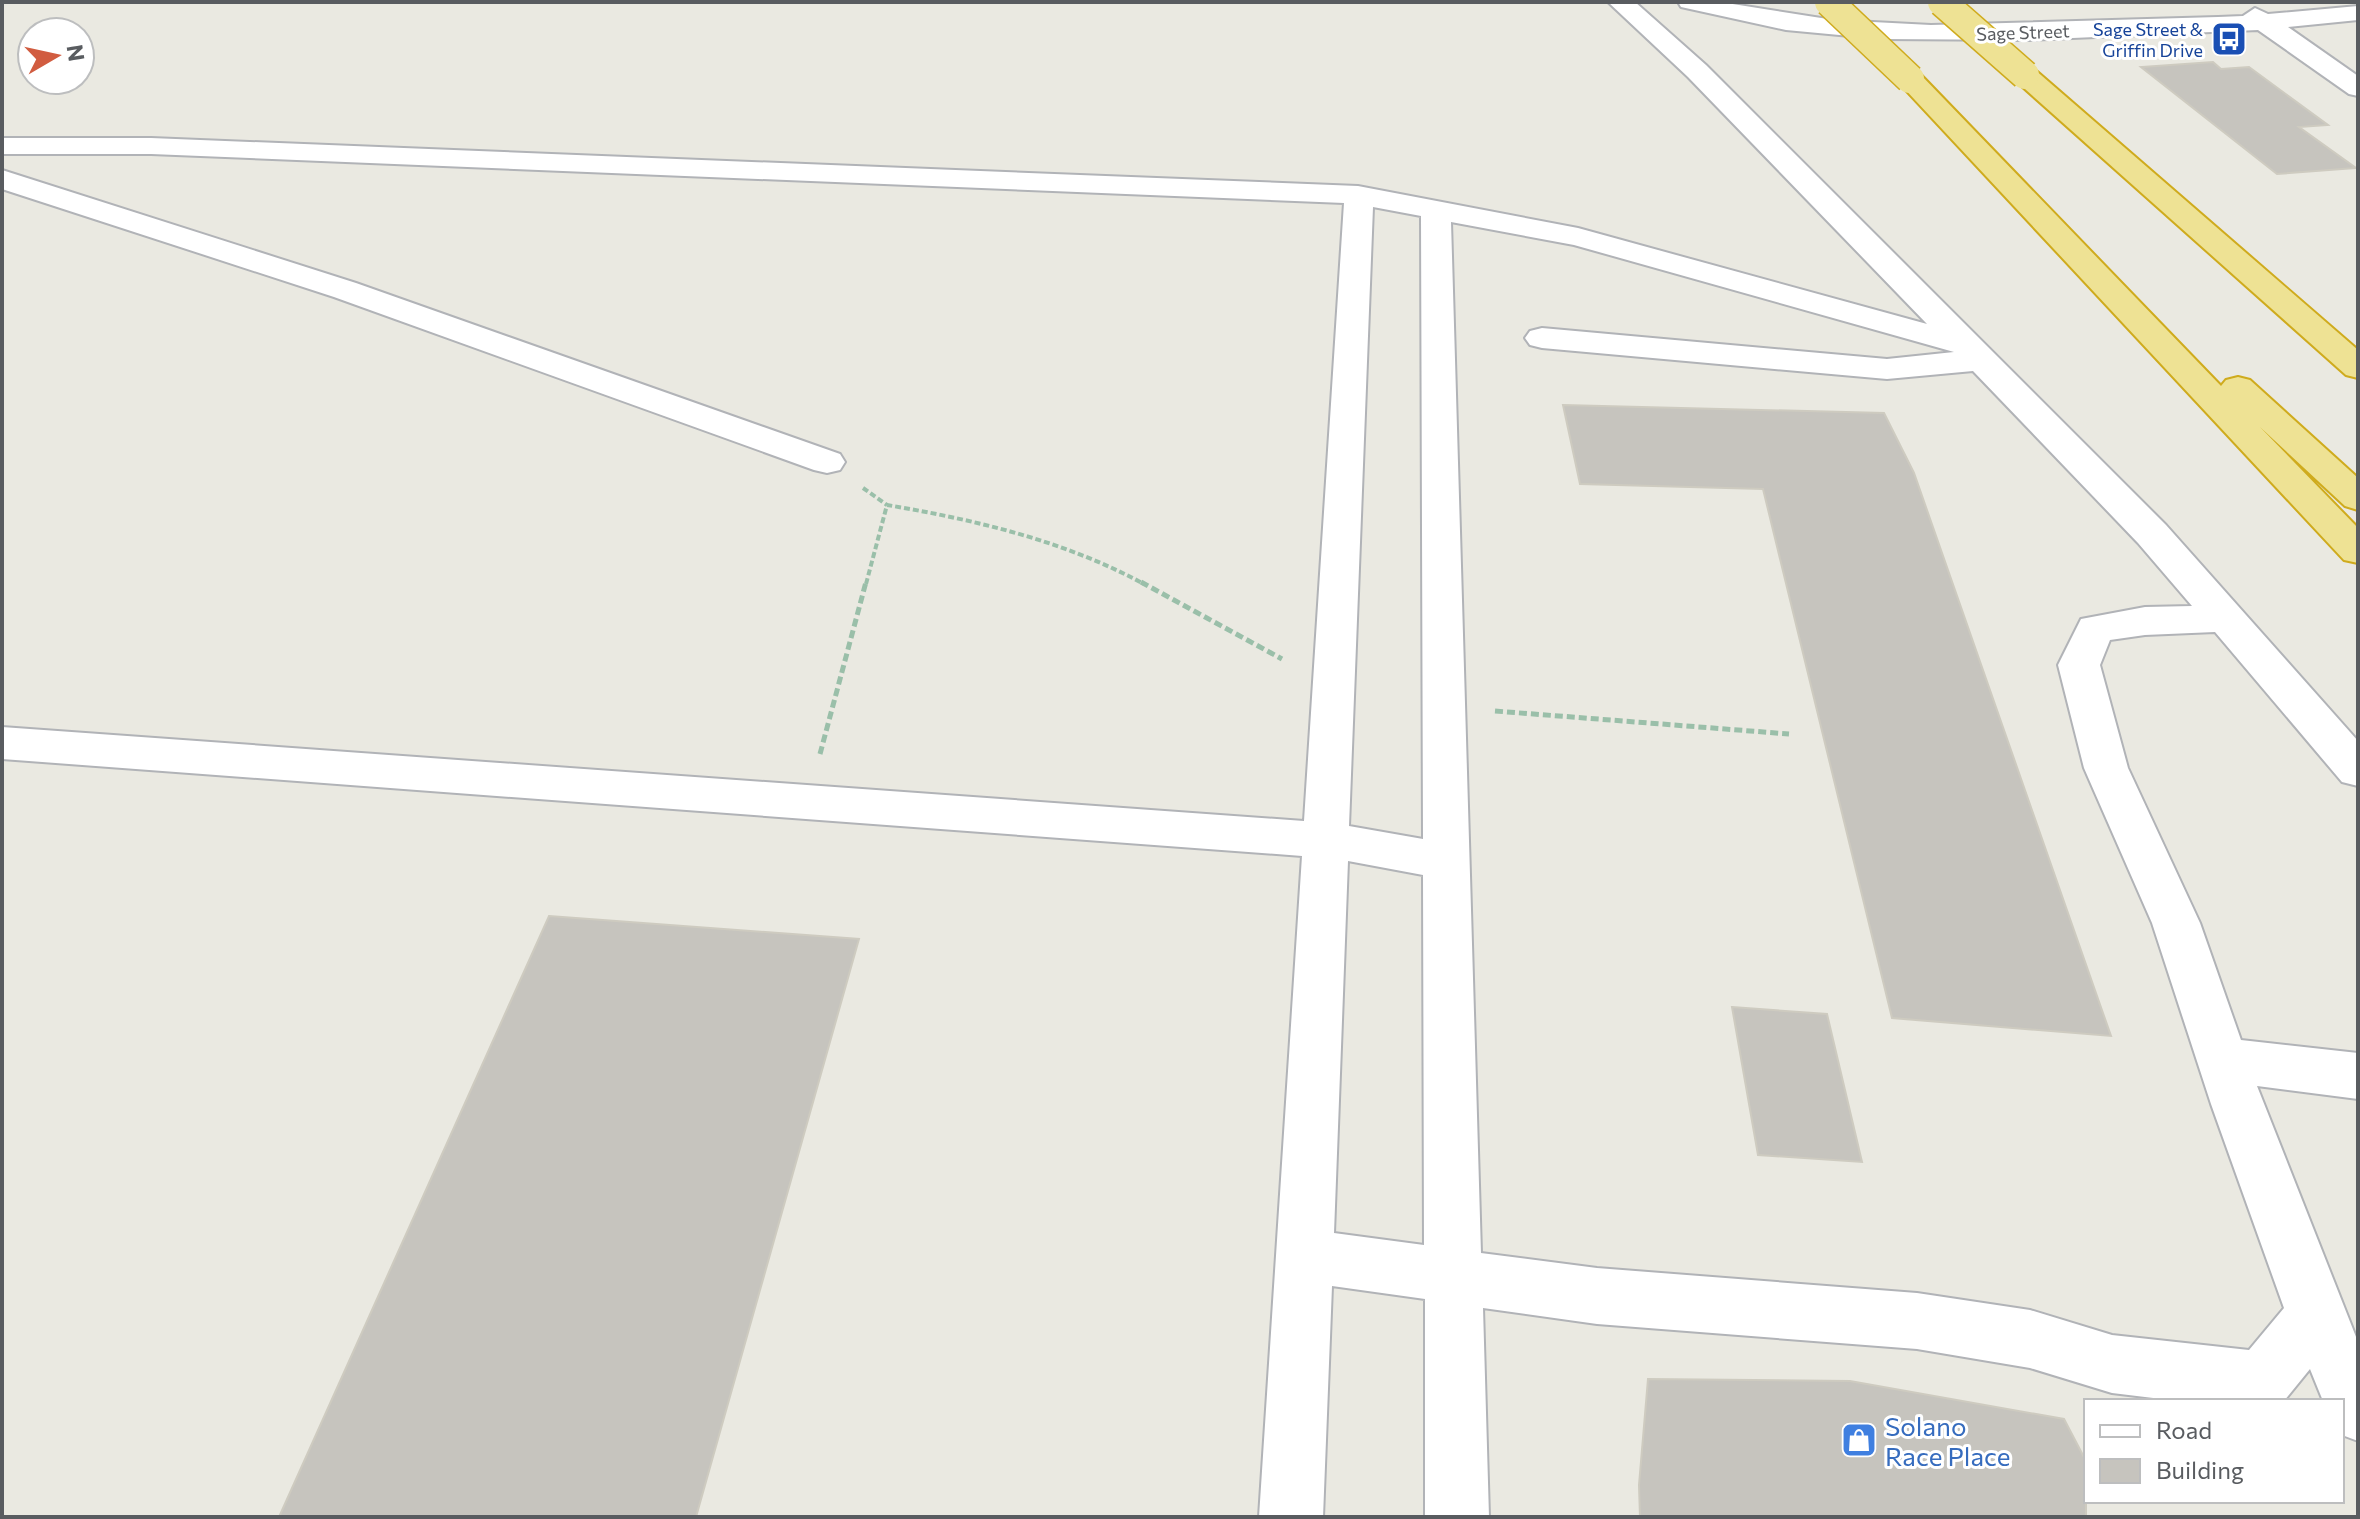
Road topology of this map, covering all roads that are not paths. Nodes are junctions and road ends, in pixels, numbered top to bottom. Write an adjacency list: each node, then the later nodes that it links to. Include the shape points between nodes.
1 (1620, 2): 15 (street, via 1697,71)
2 (1690, 2): 7 (street, Sage Street, via 1781,22 1888,33)
3 (1829, 2): 8 (highway, bridge)
4 (1942, 2): 16 (highway, bridge)
5 (2234, 2): 7 (street)
6 (2358, 13): 7 (street, Sage Street)
7 (2264, 23): 9 (street)
8 (1910, 79): 18 (highway); 19 (highway)
9 (2358, 88)
10 (2, 146): 12 (street, via 151,146)
11 (2, 179): 17 (street, via 345,290)
12 (1359, 196): 13 (street); 23 (street)
13 (1436, 208): 15 (street, via 1578,237); 24 (street)
14 (1542, 338): 15 (street, via 1887,369)
15 (1977, 353): 20 (street)
16 (2358, 368)
17 (827, 462)
18 (2358, 498)
19 (2358, 551)
20 (2226, 618): 22 (street); 25 (street, via 2095,629 2079,665 2106,768 2176,923)
21 (2, 743): 23 (street)
22 (2358, 770)
23 (1327, 840): 24 (street); 27 (street)
24 (1449, 861): 28 (street)
25 (2223, 1060): 26 (street); 29 (street)
26 (2358, 1076)
27 (1305, 1256): 28 (street); 31 (street)
28 (1454, 1274): 29 (street, via 1597,1296 1917,1321 2030,1339 2112,1364 2262,1381); 32 (street)
29 (2337, 1319): 30 (street)
30 (2358, 1411)
31 (1291, 1517)
32 (1457, 1517)

